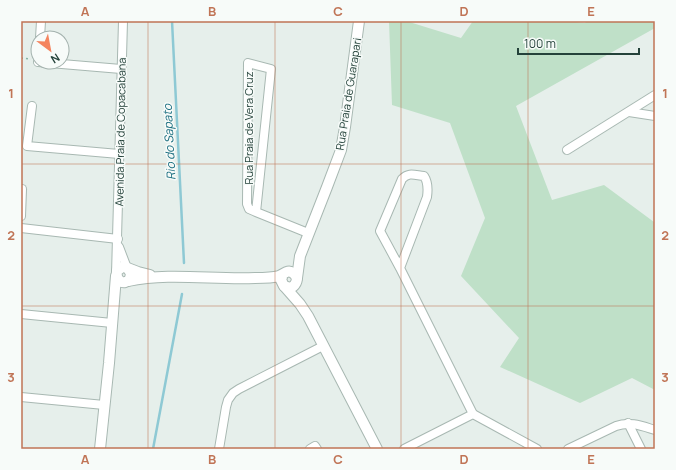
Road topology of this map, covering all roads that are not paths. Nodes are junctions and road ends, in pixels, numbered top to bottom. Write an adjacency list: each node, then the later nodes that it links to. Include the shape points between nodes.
1 (123, 21): 4 (street, Avenida Praia de Copacabana)
2 (359, 21): 15 (street, Rua Praia de Guarapari, via 341,150)
3 (70, 65): 4 (street)
4 (121, 69): 10 (street, Avenida Praia de Copacabana)
5 (655, 95): 7 (street)
6 (32, 106): 10 (street, via 27,146)
7 (629, 112): 8 (street); 9 (street)
8 (655, 116)
9 (567, 150)
10 (120, 154): 16 (street, Avenida Praia de Copacabana)
11 (22, 189): 13 (street)
12 (256, 212): 12 (street, Rua Praia de Vera Cruz, via 271,69 248,63 247,204 249,209); 15 (street)
13 (21, 216)
14 (21, 228): 16 (street)
15 (308, 233): 17 (street, Rua Praia de Guarapari)
16 (118, 241): 18 (street, Avenida Praia de Copacabana); 21 (street, Avenida Praia de Copacabana)
17 (300, 256): 20 (street, Rua Praia de Guarapari); 23 (street, Rua Praia de Guarapari)
18 (128, 268): 21 (street, via 122,268); 22 (street); 25 (street, via 131,276)
19 (400, 268): 19 (street, via 427,198 428,187 424,176 410,174 402,179 380,231); 34 (street)
20 (284, 274): 23 (street, via 290,272); 24 (street); 26 (street, via 281,280)
21 (116, 275): 25 (street, via 120,282); 27 (street, Avenida Praia de Copacabana)
22 (160, 276): 24 (street); 25 (street)
23 (297, 278): 26 (street, via 291,288); 29 (street, Rua Praia de Guarapari)
24 (254, 279): 26 (street, via 272,281)
25 (128, 281): 27 (street, Avenida Praia de Copacabana)
26 (285, 286): 29 (street, Rua Praia de Guarapari)
27 (114, 309): 30 (street, Avenida Praia de Copacabana)
28 (21, 314): 30 (street)
29 (308, 316): 31 (street, Rua Praia de Guarapari)
30 (112, 323): 33 (street, Avenida Praia de Copacabana)
31 (323, 346): 38 (street, via 233,393 226,407); 41 (street, Rua Praia de Guarapari)
32 (21, 397): 33 (street)
33 (104, 406): 37 (street, Avenida Praia de Copacabana)
34 (473, 414): 42 (street); 43 (street)
35 (628, 423): 36 (street); 44 (street, via 616,426); 45 (street)
36 (655, 430)
37 (100, 449)
38 (219, 449)
39 (310, 449): 40 (street, via 315,446)
40 (317, 449)
41 (377, 449)
42 (404, 449)
43 (537, 449)
44 (568, 449)
45 (641, 449)

